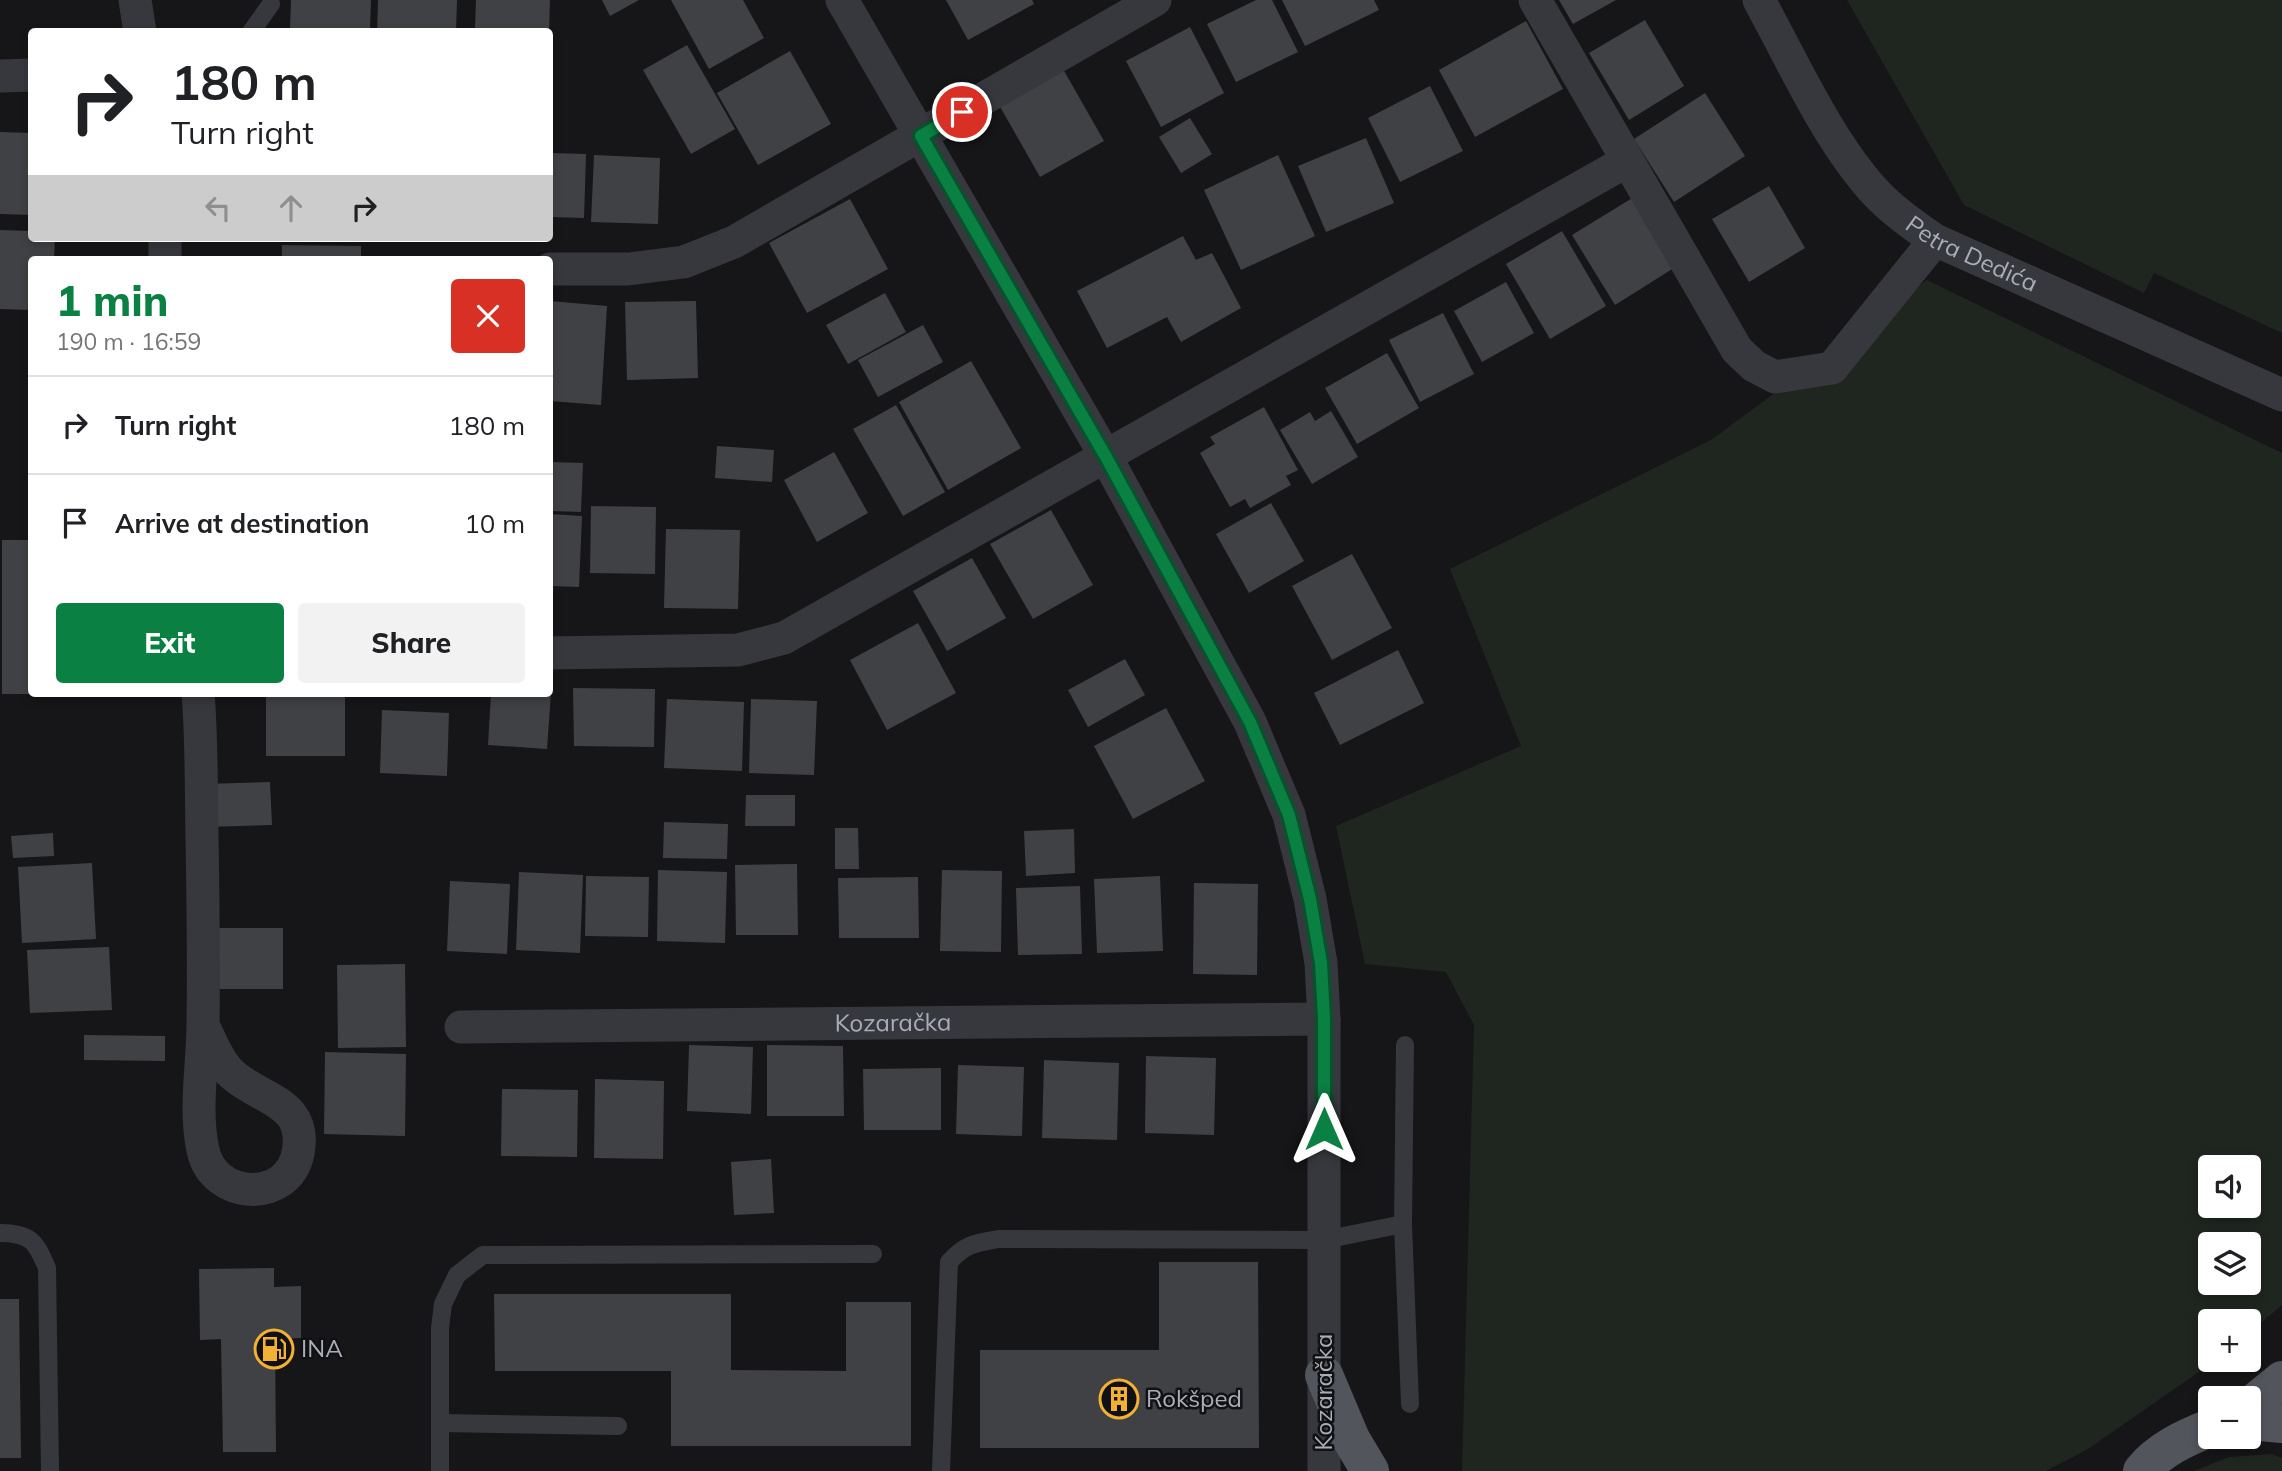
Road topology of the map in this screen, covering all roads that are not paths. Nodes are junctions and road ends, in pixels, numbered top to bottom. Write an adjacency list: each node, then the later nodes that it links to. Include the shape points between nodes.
1 (135, 0): 7 (street)
2 (842, 0): 11 (street, Kozaračka)
3 (1156, 0): 11 (street)
4 (1535, 0): 12 (street)
5 (1759, 0): 13 (street, Petra Dedića, via 1856,169 1894,210)
6 (271, 4): 8 (lane)
7 (139, 28)
8 (254, 28)
9 (28, 75): 10 (street)
10 (0, 76)
11 (921, 136): 14 (street, via 734,242 684,262 628,269); 16 (street, Kozaračka)
12 (1627, 161): 13 (street, via 1737,350 1775,377 1832,368); 16 (street)
13 (1935, 240): 15 (street, Petra Dedića)
14 (553, 269)
15 (2282, 395)
16 (1106, 457): 17 (street, via 784,638 738,650); 19 (street, Kozaračka, via 1250,722 1289,815 1321,963)
17 (553, 653)
18 (198, 697): 20 (street)
19 (1324, 1019): 21 (street, Kozaračka); 25 (street, Kozaračka)
20 (203, 1025): 20 (street, via 201,1135 207,1163 229,1185 254,1191 267,1188 295,1164 299,1137 295,1120 277,1100 230,1073)
21 (461, 1027)
22 (1405, 1045): 23 (lane)
23 (1404, 1224): 25 (lane); 30 (lane)
24 (0, 1233): 36 (lane, via 16,1233 37,1244 47,1268)
25 (1324, 1240): 27 (street, Kozaračka); 38 (lane, via 998,1239 961,1248 950,1262)
26 (873, 1254): 32 (lane, via 483,1255 457,1275 443,1304)
27 (1324, 1375): 39 (street, Kozaračka); 40 (main road)
28 (2282, 1380): 29 (main road)
29 (2261, 1397)
30 (1410, 1404)
31 (2261, 1422): 33 (main road)
32 (440, 1423): 34 (lane); 37 (lane)
33 (2282, 1424)
34 (618, 1426)
35 (2198, 1433): 41 (main road, via 2180,1440)
36 (50, 1471)
37 (440, 1471)
38 (941, 1471)
39 (1324, 1471)
40 (1370, 1471)
41 (2142, 1471)

